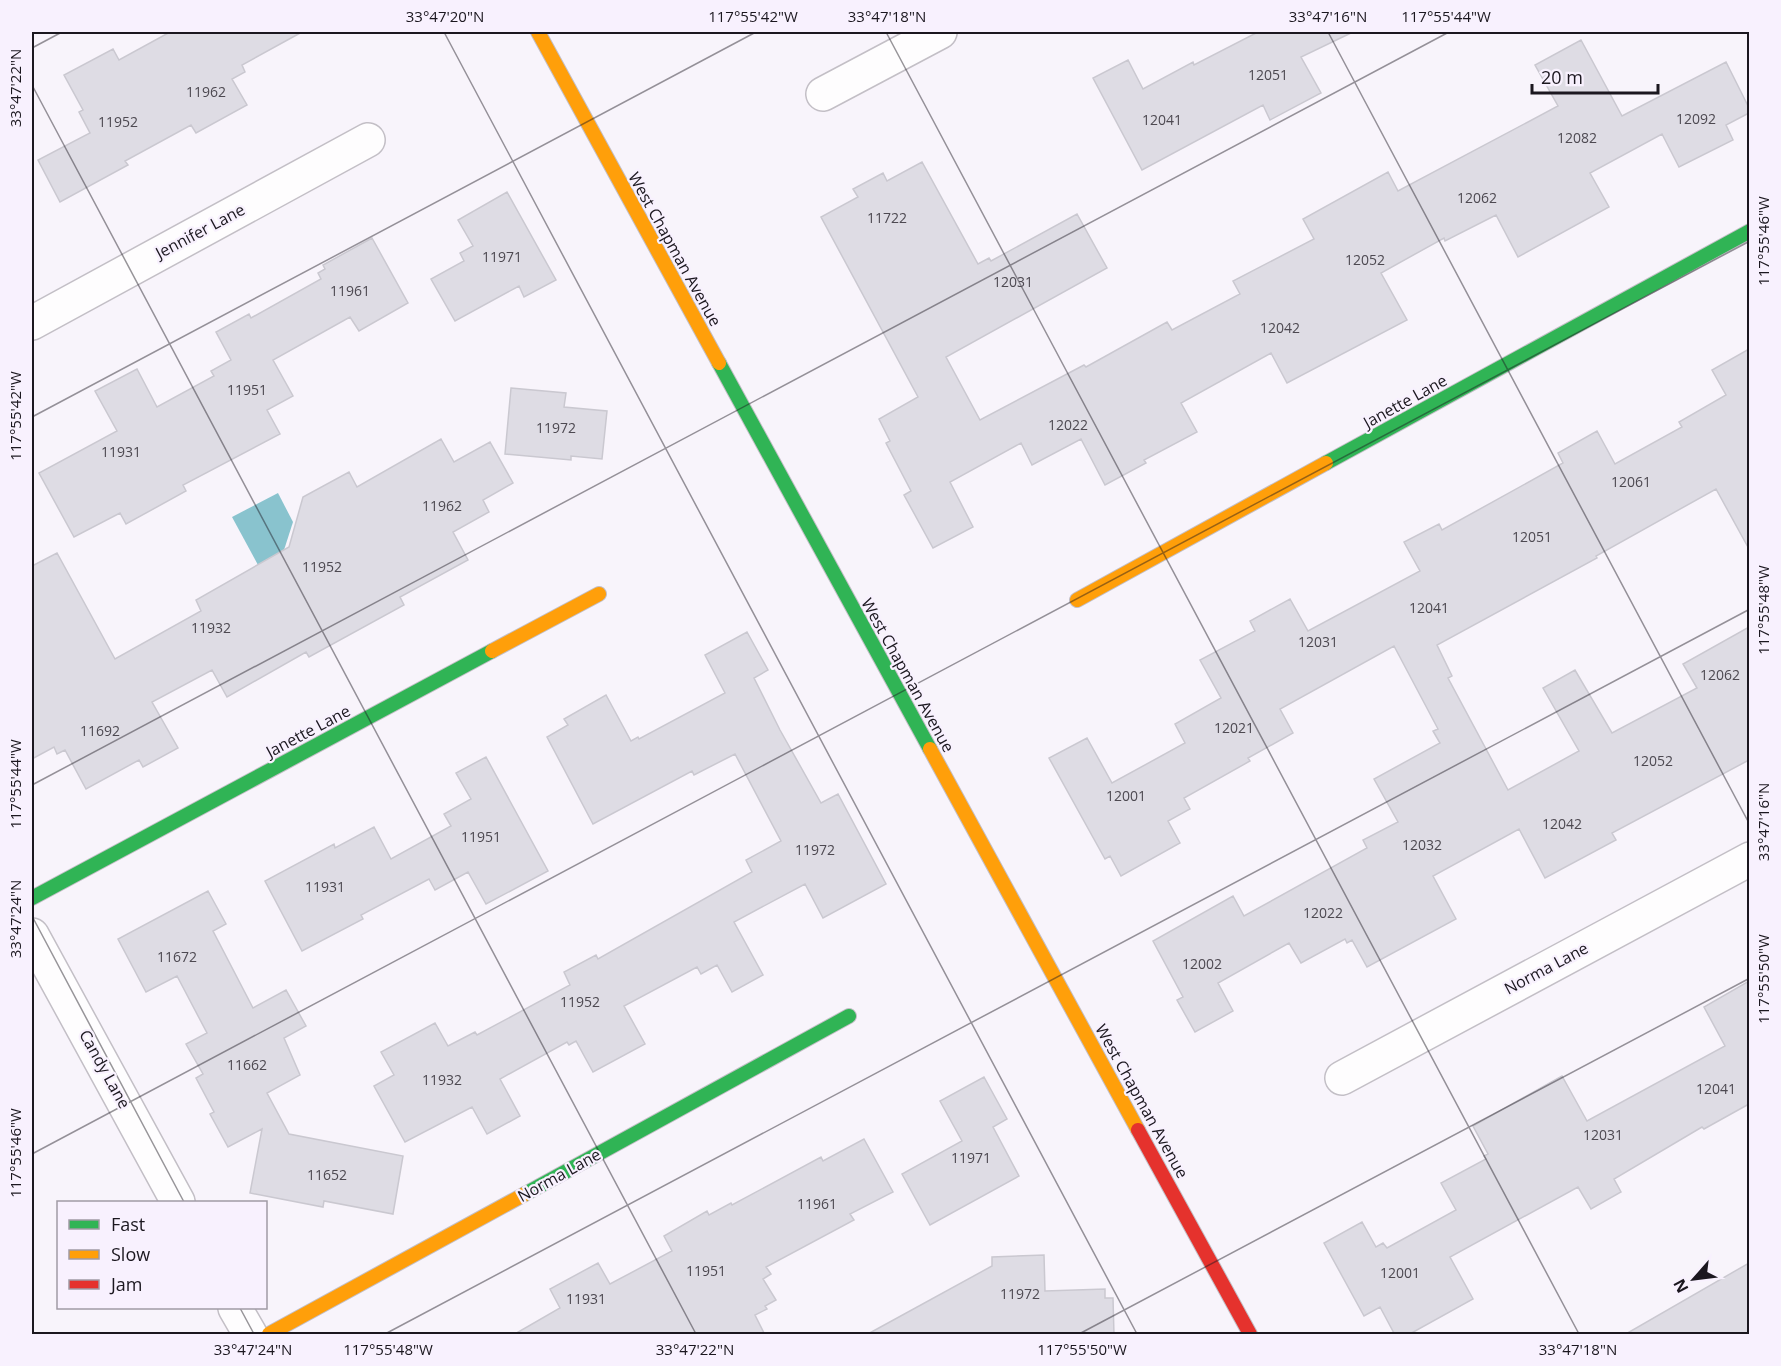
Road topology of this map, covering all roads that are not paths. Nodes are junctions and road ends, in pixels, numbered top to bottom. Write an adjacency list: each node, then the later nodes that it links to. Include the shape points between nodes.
1 (537, 32): 18 (street, West Chapman Avenue)
2 (940, 32): 3 (street)
3 (822, 94)
4 (368, 140): 6 (street, Jennifer Lane)
5 (1749, 231): 8 (street, Janette Lane)
6 (32, 322)
7 (599, 594): 10 (street, Janette Lane)
8 (1077, 600)
9 (1749, 859): 13 (street, Norma Lane)
10 (32, 898)
11 (32, 935): 14 (street, Candy Lane)
12 (849, 1017): 17 (street, Norma Lane)
13 (1342, 1078)
14 (177, 1201)
15 (236, 1309): 16 (street)
16 (250, 1335)
17 (269, 1335)
18 (1251, 1335)

